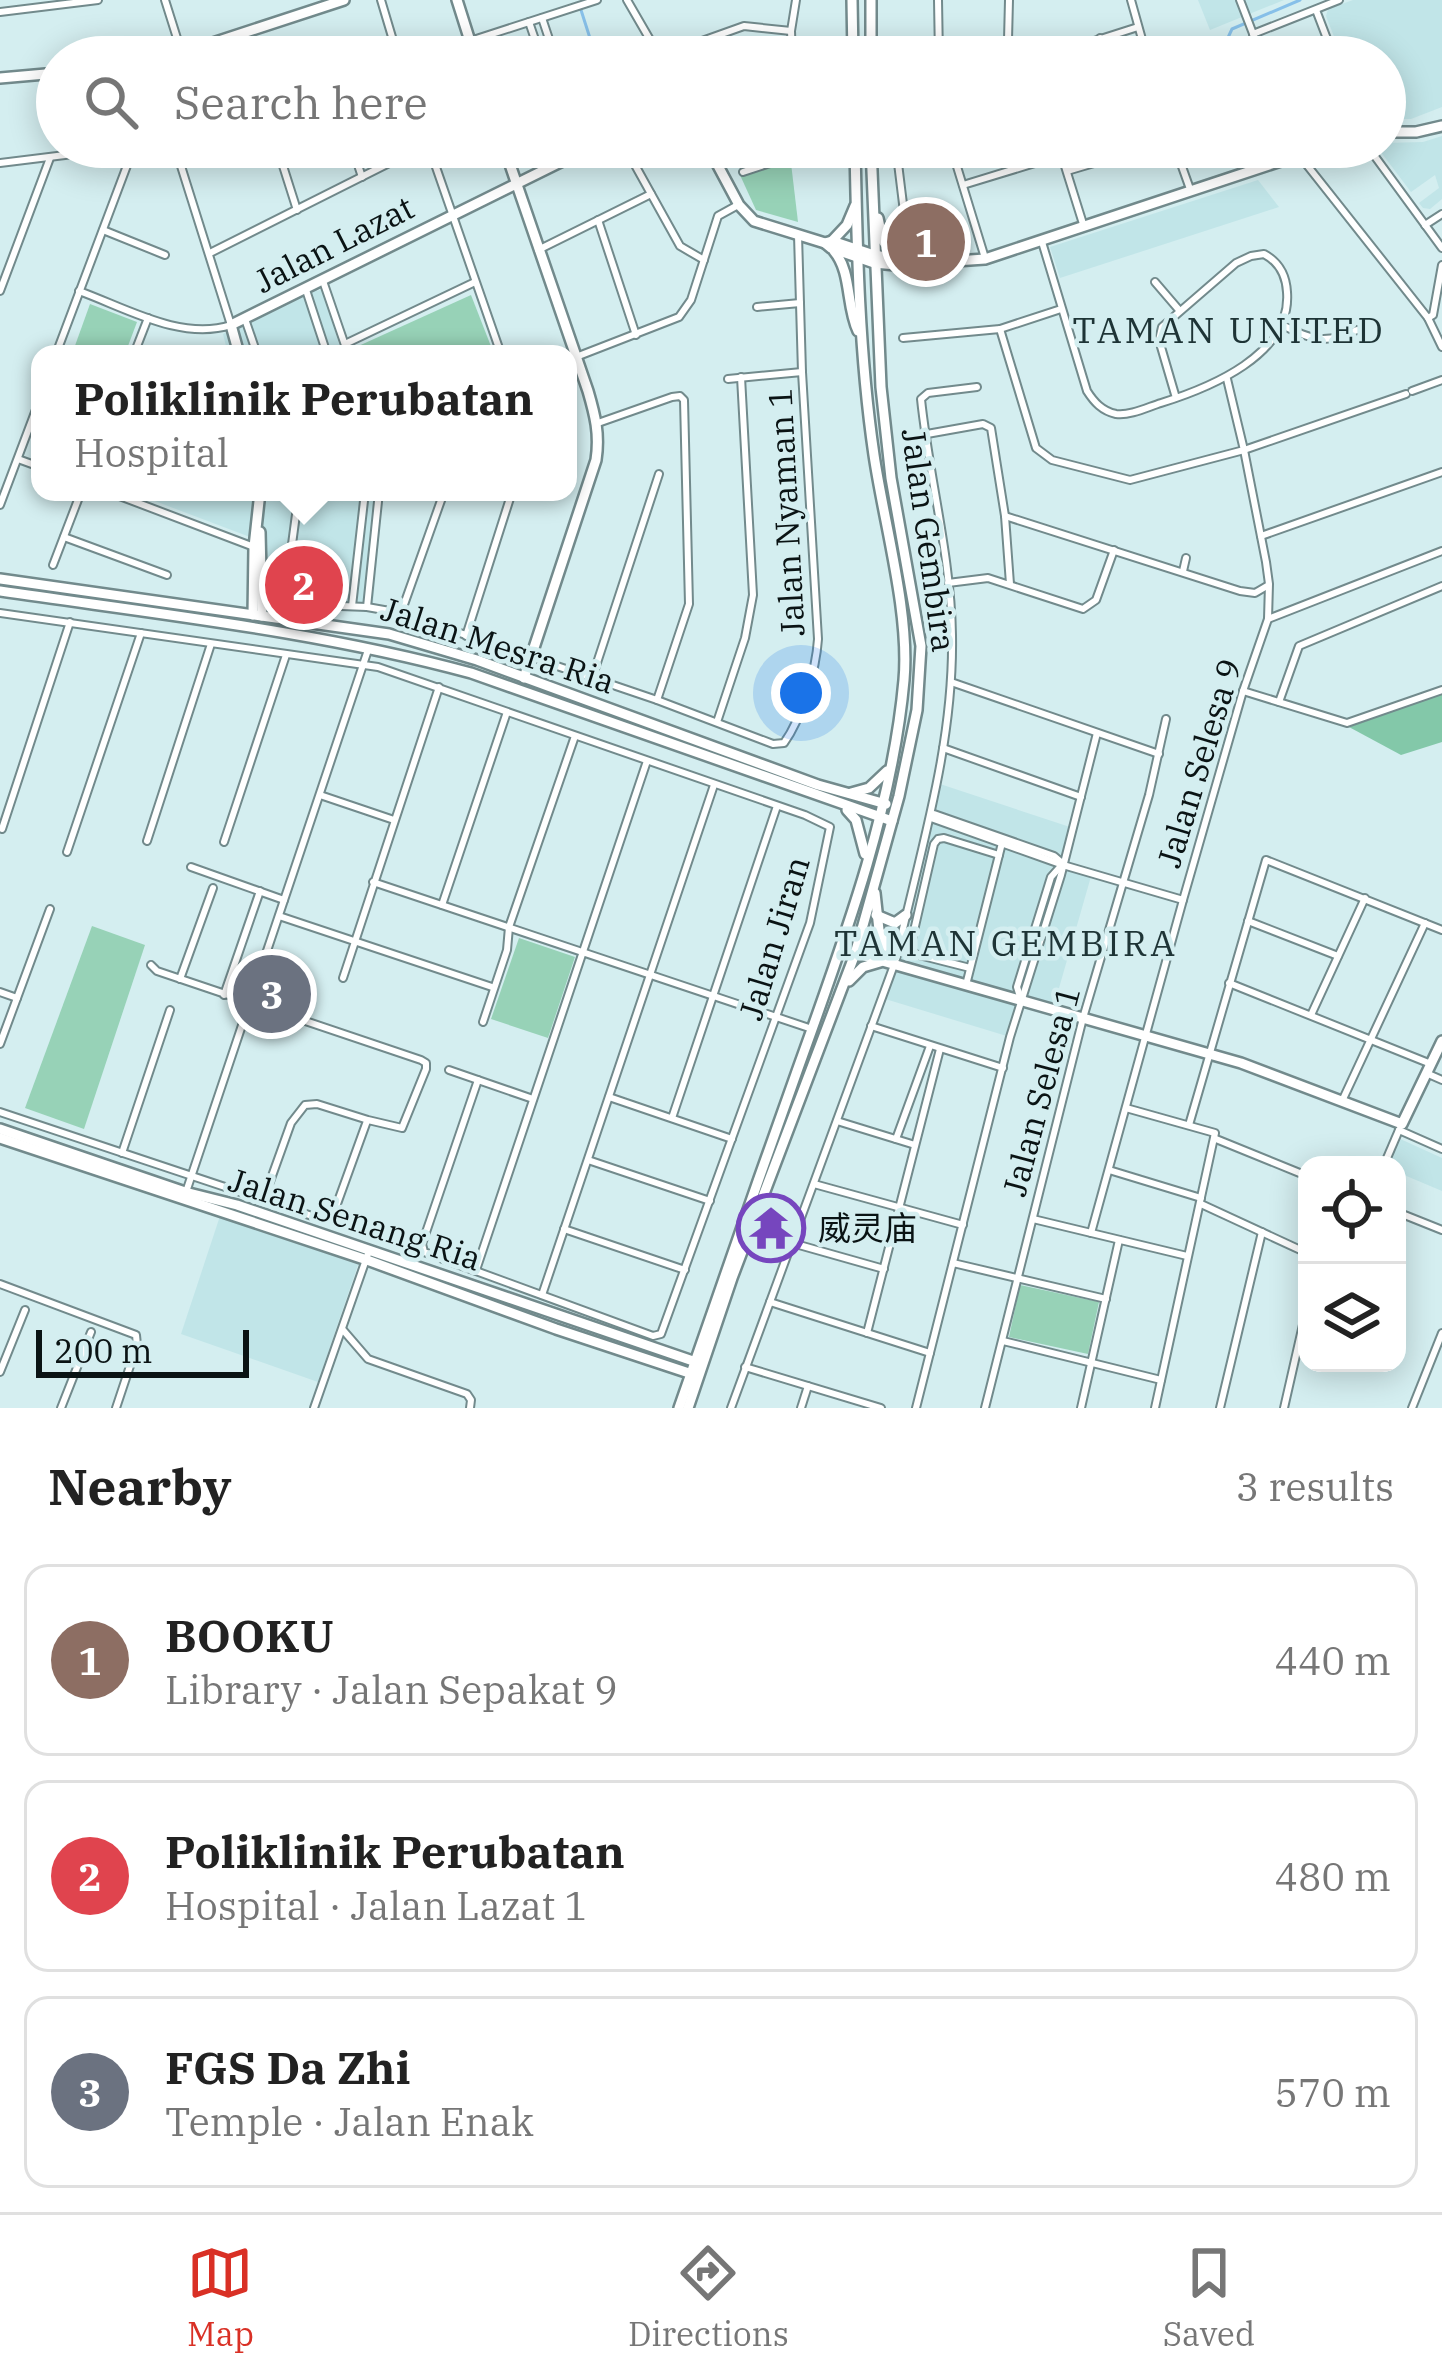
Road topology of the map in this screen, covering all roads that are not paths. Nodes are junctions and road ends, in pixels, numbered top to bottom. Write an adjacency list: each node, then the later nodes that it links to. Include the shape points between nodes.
1 (98, 0): 18 (street)
2 (165, 0): 24 (street)
3 (344, 0): 16 (main road)
4 (381, 0): 26 (street)
5 (457, 0): 27 (main road)
6 (597, 0): 19 (street)
7 (627, 0): 31 (street)
8 (796, 0): 22 (street)
9 (852, 0): 34 (main road)
10 (938, 0): 36 (street)
11 (1009, 0): 37 (street)
12 (1130, 0): 21 (street)
13 (1240, 0): 23 (street)
14 (1339, 0): 17 (street)
15 (870, 3): 35 (main road)
16 (309, 6): 25 (main road)
17 (1316, 10): 23 (street); 41 (street)
18 (0, 12)
19 (542, 18): 20 (street); 30 (street)
20 (530, 22): 28 (street); 29 (street)
21 (1138, 27): 38 (street); 39 (street)
22 (791, 32): 32 (street, via 744,26); 33 (street)
23 (1253, 33): 40 (street)
24 (176, 36)
25 (230, 36)
26 (392, 36)
27 (468, 36)
28 (486, 36)
29 (534, 36)
30 (548, 36)
31 (648, 36)
32 (715, 36)
33 (791, 36)
34 (853, 36)
35 (871, 36)
36 (939, 36)
37 (1008, 36)
38 (1107, 36)
39 (1141, 36)
40 (1254, 36)
41 (1326, 36)
42 (36, 75): 43 (main road)
43 (0, 78)
44 (1442, 126): 45 (main road)
45 (1406, 132)
46 (36, 159): 47 (street)
47 (0, 163)
48 (46, 168): 106 (street)
49 (125, 168): 87 (street)
50 (182, 168): 93 (street)
51 (284, 168): 81 (street)
52 (359, 168): 73 (street)
53 (379, 168): 73 (street)
54 (434, 168): 83 (street)
55 (511, 168): 74 (main road)
56 (544, 168): 74 (main road, Jalan Lazat)
57 (637, 168): 77 (street)
58 (719, 168): 79 (main road)
59 (754, 168): 72 (street)
60 (855, 168): 78 (main road, Jalan Gembira)
61 (873, 168): 80 (main road, Jalan Gembira)
62 (899, 168): 100 (street)
63 (957, 168): 75 (street)
64 (1012, 168): 75 (street)
65 (1066, 168): 71 (street)
66 (1077, 168): 71 (street)
67 (1182, 168): 76 (street)
68 (1254, 168): 76 (main road)
69 (1310, 168): 114 (street)
70 (1383, 168): 85 (street)
71 (1067, 171): 86 (street)
72 (742, 172)
73 (362, 176): 81 (street)
74 (516, 184): 83 (main road, Jalan Lazat); 92 (main road)
75 (963, 185): 97 (street)
76 (1191, 193): 86 (main road)
77 (651, 194): 84 (street); 98 (street, via 680,246)
78 (856, 204): 90 (main road); 94 (main road, Jalan Gembira)
79 (739, 205): 88 (main road, via 754,220); 98 (street, via 718,216)
80 (874, 207): 96 (main road, Jalan Gembira); 99 (main road)
81 (297, 209): 93 (street)
82 (1442, 214): 85 (street)
83 (454, 215): 102 (main road, Jalan Lazat); 103 (street)
84 (598, 220): 92 (street); 120 (street)
85 (1425, 225): 91 (street)
86 (1084, 227): 89 (main road)
87 (103, 230): 95 (street); 107 (street)
88 (798, 236): 90 (main road); 109 (street, Jalan Nyaman 1)
89 (1042, 242): 97 (main road); 111 (street)
90 (829, 244): 94 (main road); 121 (main road, via 841,260)
91 (1442, 248)
92 (538, 250): 130 (main road)
93 (209, 253): 116 (street)
94 (857, 254): 96 (main road); 121 (main road, Jalan Gembira)
95 (165, 255)
96 (874, 259): 99 (main road); 108 (main road, Jalan Gembira)
97 (985, 259): 100 (main road)
98 (704, 260): 120 (street, via 686,309)
99 (897, 262): 100 (main road); 108 (main road)
100 (916, 262)
101 (1442, 265): 114 (street)
102 (323, 281): 105 (main road, Jalan Lazat); 123 (street)
103 (475, 282): 123 (street); 129 (street)
104 (1155, 282): 112 (street)
105 (306, 290): 115 (main road, Jalan Lazat); 128 (street)
106 (0, 291)
107 (80, 291): 113 (street); 124 (street)
108 (876, 296): 218 (main road, Jalan Gembira, via 891,478 921,646)
109 (800, 303): 110 (street); 134 (street, Jalan Nyaman 1)
110 (757, 307)
111 (1061, 309): 118 (street); 140 (street, via 1087,391 1101,408 1121,415)
112 (1178, 310): 117 (street, via 1236,263 1264,254 1285,280); 140 (street, via 1158,335)
113 (149, 317): 116 (street, via 197,332); 125 (street)
114 (1428, 318): 131 (street)
115 (245, 319): 116 (main road, Jalan Lazat); 127 (street)
116 (231, 325): 126 (main road)
117 (1282, 325): 119 (street, via 1315,340); 137 (street)
118 (1000, 328): 122 (street); 144 (street, via 1033,443 1046,457 1130,480)
119 (1357, 330)
120 (636, 335): 132 (street)
121 (860, 336): 211 (main road, Jalan Gembira, via 903,645)
122 (903, 338)
123 (345, 344)
124 (59, 345)
125 (138, 345)
126 (237, 345)
127 (254, 345)
128 (324, 345)
129 (498, 345)
130 (572, 345)
131 (1442, 347)
132 (577, 357)
133 (577, 360): 141 (main road)
134 (802, 372): 135 (street); 205 (street, Jalan Nyaman 1, via 814,666 784,742)
135 (741, 377): 136 (street); 205 (street, via 753,595)
136 (728, 379)
137 (1227, 379): 140 (street); 144 (street, Jalan Selesa 9)
138 (1442, 380): 144 (street)
139 (977, 387): 143 (street, via 922,396)
140 (1176, 398)
141 (598, 423): 193 (main road, via 596,460); 201 (street, via 684,400 690,597)
142 (31, 424): 145 (street)
143 (926, 434): 158 (street, via 989,426); 170 (street)
144 (1244, 450): 160 (street, Jalan Selesa 9)
145 (18, 459): 146 (street); 157 (street)
146 (31, 463)
147 (1442, 472): 160 (street)
148 (659, 473): 196 (street)
149 (78, 501): 161 (street)
150 (133, 501): 162 (street)
151 (259, 501): 159 (main road)
152 (298, 501): 176 (street)
153 (364, 501): 177 (street)
154 (379, 501): 178 (street)
155 (441, 501): 180 (street)
156 (509, 501): 189 (street)
157 (0, 505)
158 (1004, 516): 163 (street); 171 (street)
159 (258, 521): 162 (main road); 175 (main road)
160 (1261, 536): 172 (street, Jalan Selesa 9)
161 (64, 537): 166 (street); 168 (street)
162 (254, 547): 181 (main road)
163 (1114, 550): 167 (street); 171 (street, via 1096,600 1083,609)
164 (1442, 550): 182 (street)
165 (1186, 558): 167 (street)
166 (53, 565)
167 (1183, 571): 172 (street, via 1240,591)
168 (167, 575)
169 (0, 579): 181 (main road, Jalan Mesra Ria)
170 (948, 583): 171 (street, via 984,577); 197 (street)
171 (1010, 584)
172 (1269, 584): 182 (street, Jalan Selesa 9)
173 (1442, 586): 202 (street, via 1299,646)
174 (0, 591): 184 (main road, Jalan Mesra Ria)
175 (262, 603): 176 (street, Jalan Nyaman 1); 181 (main road)
176 (284, 604): 177 (street, Jalan Nyaman 1)
177 (352, 606): 178 (street, Jalan Nyaman 1)
178 (367, 607): 180 (street, Jalan Nyaman 1)
179 (0, 613): 183 (street, Jalan Jiran)
180 (401, 613): 189 (street, Jalan Nyaman 1)
181 (257, 618): 184 (main road); 185 (main road, Jalan Mesra Ria); 186 (main road)
182 (1268, 619): 200 (street, Jalan Selesa 9)
183 (70, 622): 187 (street, Jalan Jiran); 223 (street)
184 (235, 627): 186 (main road, Jalan Mesra Ria)
185 (346, 627): 188 (main road, Jalan Mesra Ria); 191 (main road)
186 (272, 631): 191 (main road, Jalan Mesra Ria)
187 (141, 633): 190 (street, Jalan Jiran); 227 (street)
188 (389, 634): 191 (main road); 195 (main road, Jalan Mesra Ria)
189 (466, 636): 193 (street, Jalan Nyaman 1)
190 (212, 644): 192 (street, Jalan Jiran); 224 (street)
191 (370, 646): 194 (street); 215 (main road, Jalan Mesra Ria)
192 (286, 656): 194 (street, Jalan Jiran); 225 (street)
193 (530, 659): 195 (main road); 196 (street, Jalan Nyaman 1)
194 (363, 665): 198 (street, Jalan Jiran); 213 (street)
195 (524, 678): 215 (main road, Jalan Mesra Ria)
196 (592, 678): 201 (street, Jalan Nyaman 1)
197 (951, 682): 206 (street); 208 (street)
198 (439, 687): 203 (street, Jalan Jiran); 221 (street)
199 (1442, 690): 202 (street, via 1348,723)
200 (1244, 692): 202 (street); 239 (street, Jalan Selesa 9)
201 (657, 700): 205 (street, Jalan Nyaman 1)
202 (1279, 702)
203 (507, 712): 207 (street, Jalan Jiran); 240 (street)
204 (1166, 719): 209 (street, Jalan Selesa 1)
205 (717, 723)
206 (1097, 733): 209 (street); 214 (street)
207 (575, 736): 210 (street, Jalan Jiran); 247 (street)
208 (943, 748): 214 (street); 219 (street)
209 (1159, 754): 233 (street, Jalan Selesa 1)
210 (647, 761): 212 (street, Jalan Jiran); 252 (street)
211 (891, 767): 215 (main road); 216 (main road, Jalan Gembira)
212 (714, 784): 217 (street, Jalan Jiran); 257 (street)
213 (320, 794): 221 (street); 238 (street)
214 (1081, 796): 230 (street)
215 (842, 798): 216 (main road, Jalan Mesra Ria); 220 (main road, Jalan Mesra Ria); 229 (main road)
216 (883, 804): 218 (main road, Jalan Mesra Ria); 220 (main road, Jalan Gembira)
217 (777, 806): 266 (street); 272 (street, Jalan Jiran, via 830,830 810,923)
218 (896, 806): 222 (main road, Jalan Gembira)
219 (932, 816): 226 (street); 230 (street); 243 (street)
220 (878, 818): 222 (main road, Jalan Mesra Ria); 229 (main road, Jalan Gembira)
221 (394, 820): 232 (street)
222 (892, 821): 235 (main road, Jalan Gembira)
223 (2, 830)
224 (147, 841)
225 (224, 842)
226 (1002, 843): 228 (street); 230 (street)
227 (68, 852)
228 (999, 855): 256 (street); 256 (street, via 944,838 934,844 910,948)
229 (867, 860): 250 (main road, Jalan Gembira)
230 (1063, 865): 233 (street); 268 (street)
231 (191, 867): 236 (street)
232 (374, 882): 240 (street); 249 (street)
233 (1124, 883): 239 (street); 273 (street, Jalan Selesa 1)
234 (213, 888): 259 (street)
235 (874, 888): 242 (main road); 251 (main road, Jalan Gembira)
236 (260, 892): 238 (street); 265 (street)
237 (1365, 898): 245 (street, via 1266,860); 246 (street); 253 (street)
238 (284, 900): 244 (street)
239 (1183, 900): 277 (street, Jalan Selesa 9)
240 (442, 905): 247 (street)
241 (50, 909): 267 (street)
242 (876, 915): 243 (main road, via 895,922); 254 (main road)
243 (906, 915): 254 (street)
244 (279, 916): 249 (street); 269 (street)
245 (1248, 921): 253 (street); 260 (street)
246 (1425, 923): 248 (street); 278 (street)
247 (509, 928): 252 (street); 262 (street)
248 (1442, 930)
249 (354, 941): 258 (street); 262 (street)
250 (841, 946): 251 (main road); 276 (main road, Jalan Gembira)
251 (856, 950): 254 (main road); 264 (main road, Jalan Gembira)
252 (583, 952): 257 (street); 290 (street)
253 (1339, 956): 271 (street)
254 (892, 962): 261 (main road); 264 (main road, via 863,967); 275 (street)
255 (151, 965): 259 (street)
256 (970, 968): 261 (street)
257 (650, 975): 266 (street); 289 (street)
258 (343, 978)
259 (180, 979): 265 (street)
260 (1229, 983): 271 (street); 283 (street)
261 (971, 984): 268 (main road)
262 (493, 988): 274 (street)
263 (0, 992): 267 (street)
264 (841, 992): 349 (main road, Jalan Gembira)
265 (224, 995): 269 (street)
266 (713, 996): 272 (street); 294 (street)
267 (17, 998): 280 (street)
268 (1021, 1000): 273 (main road); 284 (street)
269 (249, 1004): 295 (street, via 424,1061 406,1124); 310 (street)
270 (170, 1010): 305 (street)
271 (1310, 1016): 278 (street)
272 (776, 1017): 276 (street); 301 (street, Jalan Jiran)
273 (1083, 1018): 277 (main road); 318 (street, Jalan Selesa 1)
274 (483, 1022)
275 (872, 1026): 281 (street); 296 (street)
276 (812, 1029): 349 (main road, Jalan Gembira)
277 (1146, 1036): 283 (main road); 292 (street, Jalan Selesa 9)
278 (1370, 1040): 285 (street); 291 (street)
279 (1442, 1041): 285 (main road)
280 (0, 1044)
281 (930, 1046): 282 (street); 302 (street)
282 (940, 1049): 284 (street); 303 (street)
283 (1208, 1054): 291 (main road); 297 (street)
284 (1003, 1068): 319 (street)
285 (1429, 1069): 288 (street); 298 (main road)
286 (449, 1070): 287 (street)
287 (478, 1080): 290 (street); 332 (street, via 422,1244 427,1254)
288 (1442, 1080)
289 (608, 1097): 294 (street); 307 (street)
290 (533, 1099): 332 (street)
291 (1343, 1100): 298 (main road)
292 (1126, 1108): 297 (street); 308 (street, Jalan Selesa 9)
293 (0, 1112): 305 (street)
294 (672, 1118): 301 (street)
295 (368, 1120): 315 (street, via 317,1104 302,1108); 315 (street, via 330,1219)
296 (837, 1121): 302 (street); 311 (street)
297 (1189, 1126): 300 (street)
298 (1401, 1127): 304 (street); 306 (street)
299 (0, 1134): 312 (main road, Jalan Senang Ria)
300 (1215, 1136): 309 (street); 314 (street)
301 (732, 1138): 313 (street, Jalan Jiran)
302 (896, 1139): 303 (street)
303 (915, 1145): 316 (street)
304 (1442, 1148)
305 (122, 1153): 310 (street)
306 (1388, 1156)
307 (587, 1160): 313 (street); 320 (street)
308 (1109, 1170): 314 (street); 323 (street, Jalan Selesa 9)
309 (1298, 1172)
310 (191, 1176): 312 (street); 315 (street)
311 (814, 1184): 316 (street); 325 (street)
312 (184, 1196): 327 (main road, Jalan Senang Ria, via 237,1205)
313 (710, 1201): 331 (street, Jalan Jiran)
314 (1201, 1201): 322 (street); 328 (street)
315 (263, 1202)
316 (899, 1208): 319 (street); 330 (street)
317 (1406, 1216): 321 (street)
318 (1033, 1220): 323 (street); 333 (street, Jalan Selesa 1)
319 (963, 1225): 329 (street)
320 (564, 1229): 331 (street); 335 (street)
321 (1442, 1230)
322 (1262, 1232): 326 (street); 366 (street)
323 (1091, 1233): 324 (street)
324 (1119, 1240): 328 (street); 336 (street)
325 (792, 1243): 330 (street); 337 (street)
326 (1298, 1249)
327 (368, 1255): 339 (street); 347 (main road, Jalan Senang Ria); 349 (main road, Jalan Senang Ria)
328 (1187, 1256): 351 (street)
329 (953, 1263): 333 (street); 345 (street)
330 (884, 1269): 341 (street)
331 (685, 1270): 335 (street, Jalan Jiran, via 661,1334 653,1336)
332 (475, 1271): 335 (street)
333 (1018, 1280): 336 (street); 343 (street, Jalan Selesa 1)
334 (0, 1284): 356 (street, via 136,1335)
335 (542, 1295)
336 (1106, 1299): 346 (street)
337 (770, 1302): 341 (street); 348 (street)
338 (25, 1310): 350 (street)
339 (343, 1330): 357 (street); 358 (street, via 368,1359 454,1388 471,1398)
340 (92, 1332): 355 (street)
341 (867, 1333): 345 (street)
342 (1442, 1334): 368 (street)
343 (1003, 1341): 346 (street); 363 (street, Jalan Selesa 1)
344 (1298, 1345): 367 (street)
345 (930, 1353): 362 (street)
346 (1091, 1364): 351 (street); 364 (street)
347 (669, 1366): 349 (main road, Jalan Senang Ria); 353 (main road)
348 (745, 1367): 352 (street); 359 (street)
349 (696, 1369): 353 (main road, Jalan Gembira)
350 (0, 1372)
351 (1161, 1380): 365 (street)
352 (808, 1386): 354 (street); 360 (street)
353 (683, 1404)
354 (851, 1404): 361 (street)
355 (61, 1408)
356 (116, 1408)
357 (314, 1408)
358 (470, 1408)
359 (731, 1408)
360 (801, 1408)
361 (881, 1408)
362 (916, 1408)
363 (987, 1408)
364 (1081, 1408)
365 (1155, 1408)
366 (1220, 1408)
367 (1283, 1408)
368 (1412, 1408)

